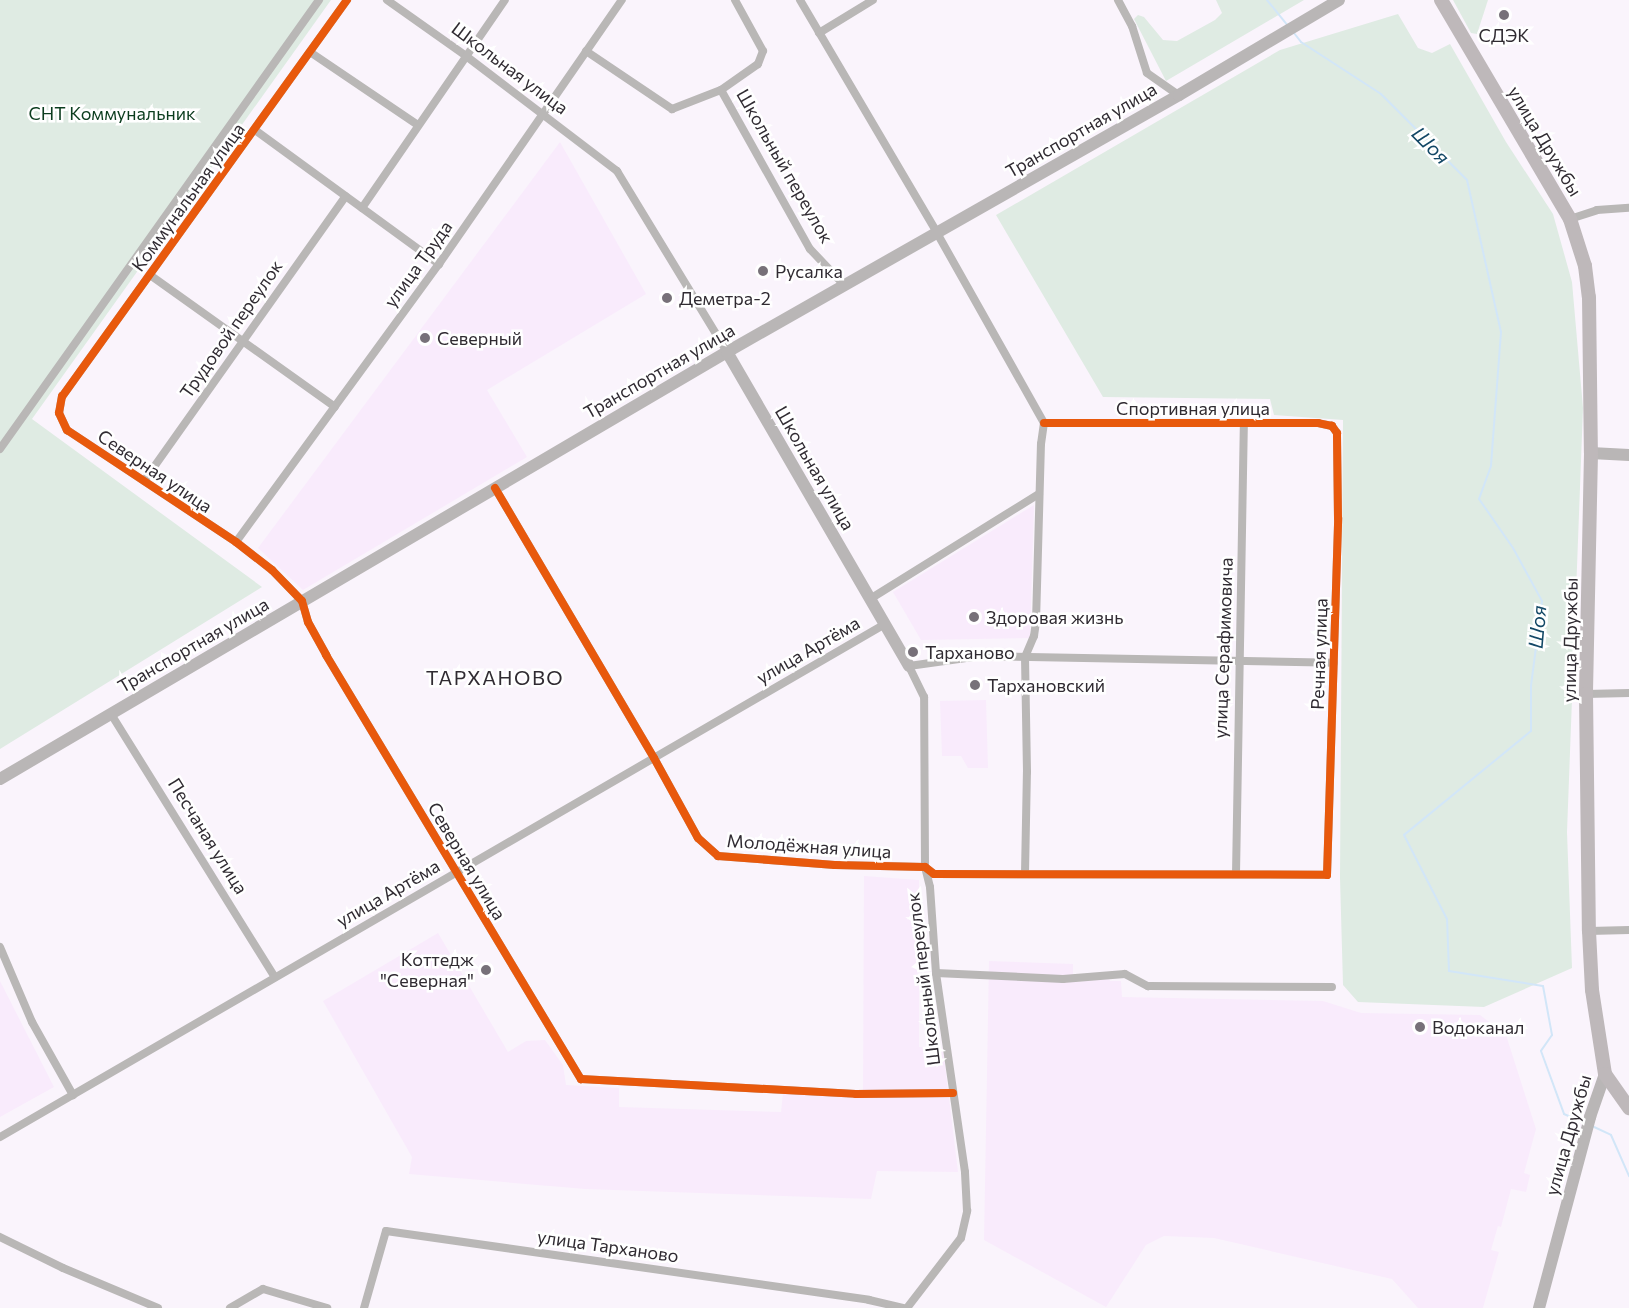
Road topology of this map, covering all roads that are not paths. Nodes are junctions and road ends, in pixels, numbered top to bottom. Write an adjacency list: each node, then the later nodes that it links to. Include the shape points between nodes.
1 (319, 0): 36 (street)
2 (347, 0): 14 (street, Коммунальная улица)
3 (387, 0): 15 (street, Школьная улица)
4 (505, 0): 15 (street)
5 (622, 0): 13 (street, улица Труда)
6 (735, 0): 16 (street, via 763,57 753,69)
7 (800, 0): 12 (street)
8 (873, 0): 12 (street)
9 (1118, 0): 17 (street, via 1132,26 1148,73)
10 (1339, 0): 17 (street, Транспортная улица)
11 (1441, 0): 24 (main road, улица Дружбы)
12 (819, 33): 25 (street)
13 (586, 51): 16 (street, via 672,109); 18 (street, улица Труда)
14 (310, 52): 19 (street); 20 (street, Коммунальная улица)
15 (466, 56): 18 (street, Школьная улица); 19 (street)
16 (721, 90): 28 (street, Школьный переулок, via 810,249)
17 (1179, 95): 25 (street, Транспортная улица)
18 (543, 114): 26 (street, улица Труда); 30 (street, Школьная улица, via 617,171)
19 (418, 125): 22 (street)
20 (255, 130): 21 (street); 27 (street, Коммунальная улица)
21 (346, 196): 22 (street); 29 (street, Трудовой переулок)
22 (362, 208): 26 (street)
23 (1629, 208): 24 (street, via 1597,210)
24 (1570, 219): 37 (main road, улица Дружбы, via 1583,253 1588,297)
25 (937, 232): 28 (street, Транспортная улица); 33 (street)
26 (439, 264): 31 (street, улица Труда)
27 (150, 275): 29 (street); 32 (street, Коммунальная улица, via 62,396)
28 (844, 285): 30 (street, Транспортная улица)
29 (243, 341): 31 (street); 39 (street, Трудовой переулок)
30 (727, 352): 40 (street, Транспортная улица); 43 (street, Школьная улица)
31 (335, 406): 42 (street, улица Труда)
32 (59, 413): 39 (street, Северная улица, via 67,430)
33 (1044, 423): 34 (street, Спортивная улица); 41 (street)
34 (1244, 424): 35 (street, Спортивная улица, via 1318,423 1332,426); 47 (street, улица Серафимовича)
35 (1337, 433): 48 (street, Речная улица)
36 (0, 449)
37 (1591, 453): 38 (street); 51 (main road, улица Дружбы)
38 (1629, 455)
39 (144, 481): 42 (street, Северная улица)
40 (495, 488): 44 (street, Транспортная улица); 53 (street, Молодёжная улица)
41 (1039, 494): 43 (street); 46 (street, via 1035,629)
42 (236, 542): 44 (street, Северная улица, via 272,570)
43 (870, 599): 45 (street, Школьная улица)
44 (302, 602): 52 (street, Транспортная улица); 56 (street, Северная улица, via 308,622)
45 (885, 624): 49 (street, Школьная улица); 53 (street, улица Артёма)
46 (1025, 657): 47 (street); 49 (street, via 954,657); 57 (street)
47 (1239, 662): 48 (street); 58 (street, улица Серафимовича)
48 (1334, 663): 59 (street, Речная улица)
49 (909, 666): 55 (street, Школьный переулок, via 924,697)
50 (1629, 693): 51 (street)
51 (1586, 694): 61 (main road, улица Дружбы)
52 (111, 714): 54 (street, Транспортная улица); 64 (street, Песчаная улица)
53 (654, 758): 55 (street, Молодёжная улица, via 698,838 718,856); 56 (street, улица Артёма)
54 (0, 779)
55 (925, 867): 57 (street, Молодёжная улица, via 934,874); 63 (street, Школьный переулок)
56 (457, 872): 64 (street, улица Артёма); 67 (street, Северная улица, via 581,1079 856,1094)
57 (1025, 873): 58 (street, Молодёжная улица)
58 (1236, 874): 59 (street, Молодёжная улица)
59 (1327, 875)
60 (1629, 930): 61 (street)
61 (1588, 931): 66 (main road, улица Дружбы, via 1593,1000)
62 (0, 947): 68 (street, via 32,1022)
63 (936, 972): 65 (street, via 1063,979 1125,974 1148,986); 67 (street, Школьный переулок)
64 (275, 977): 68 (street, улица Артёма)
65 (1332, 987)
66 (1605, 1074): 69 (main road); 77 (street, улица Дружбы)
67 (953, 1093): 76 (street, Школьный переулок, via 965,1172 967,1210 961,1238)
68 (73, 1095): 70 (street, улица Артёма)
69 (1629, 1107)
70 (0, 1137)
71 (0, 1237): 72 (street)
72 (158, 1308)
73 (230, 1308): 74 (street, via 256,1291 270,1290)
74 (327, 1308)
75 (364, 1308): 76 (street, улица Тарханово, via 386,1231)
76 (906, 1308)
77 (1539, 1308)

